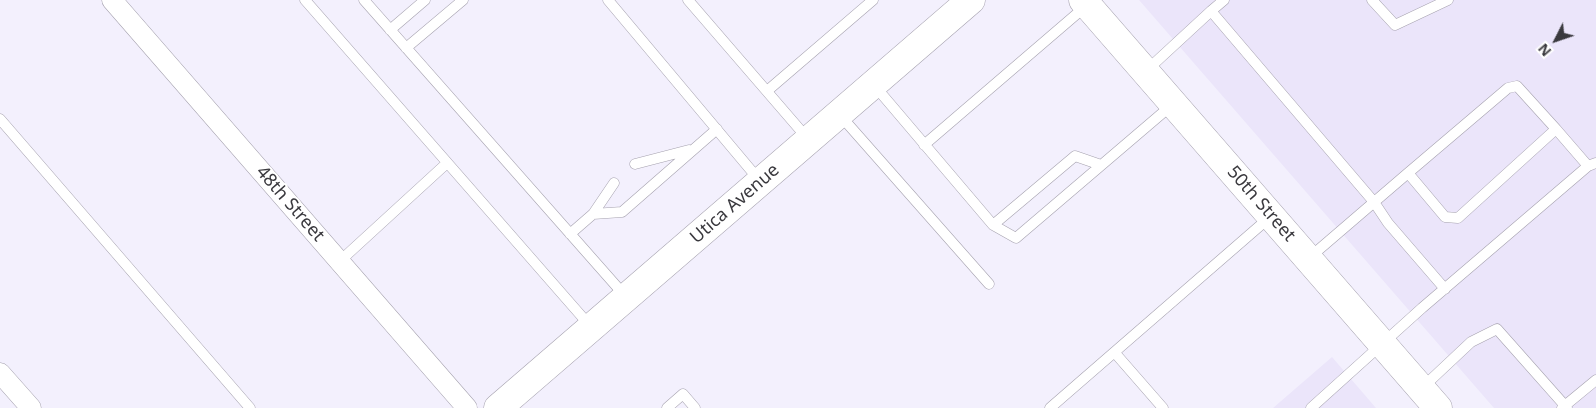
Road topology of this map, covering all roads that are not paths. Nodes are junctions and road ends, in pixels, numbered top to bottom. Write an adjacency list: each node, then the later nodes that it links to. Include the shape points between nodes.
1 (112, 0): 41 (street, 48th Street)
2 (305, 0): 28 (lane)
3 (364, 0): 15 (lane)
4 (425, 0): 15 (lane)
5 (463, 0): 16 (lane)
6 (608, 0): 23 (lane)
7 (688, 0): 19 (lane)
8 (873, 0): 19 (lane)
9 (972, 0): 18 (street, Utica Avenue)
10 (1224, 0): 14 (lane)
11 (1372, 0): 12 (lane, via 1394,25)
12 (1448, 0)
13 (1087, 1): 17 (street, 50th Street); 26 (lane)
14 (1210, 11): 17 (lane); 35 (lane)
15 (390, 30): 16 (lane)
16 (406, 48): 39 (lane)
17 (1145, 71): 20 (street, 50th Street)
18 (874, 84): 21 (street, Utica Avenue); 26 (lane)
19 (767, 91): 25 (lane)
20 (1174, 104): 31 (lane); 37 (street, 50th Street)
21 (839, 114): 25 (street, Utica Avenue); 42 (lane)
22 (0, 119): 53 (lane)
23 (716, 128): 27 (lane); 33 (lane)
24 (1556, 129): 30 (lane); 32 (lane, via 1517,86 1508,88); 32 (lane, via 1458,218 1445,217)
25 (809, 140): 33 (street, Utica Avenue)
26 (924, 145): 38 (lane)
27 (693, 149): 29 (lane); 36 (lane, via 622,212)
28 (447, 163): 41 (lane); 45 (lane)
29 (635, 164)
30 (1592, 164): 43 (lane)
31 (1101, 165): 38 (lane, via 1075,156); 38 (lane, via 1016,238)
32 (1408, 173): 35 (lane)
33 (761, 182): 44 (street, Utica Avenue)
34 (614, 183): 36 (lane)
35 (1374, 202): 40 (lane); 43 (lane)
36 (593, 214): 39 (lane)
37 (1271, 216): 40 (street, 50th Street); 47 (lane)
38 (993, 225)
39 (570, 234): 44 (lane)
40 (1308, 258): 46 (street, 50th Street)
41 (340, 261): 54 (street, 48th Street)
42 (989, 284)
43 (1445, 289): 46 (lane)
44 (627, 297): 45 (street, Utica Avenue)
45 (591, 328): 55 (street, Utica Avenue)
46 (1383, 345): 50 (street, 50th Street); 60 (lane)
47 (1115, 353): 58 (lane); 59 (lane)
48 (0, 373): 52 (street)
49 (1596, 380): 51 (lane)
50 (1430, 398): 51 (lane, via 1471,342 1496,329)
51 (1565, 407)
52 (30, 408)
53 (250, 408)
54 (467, 408)
55 (498, 408)
56 (667, 408): 57 (lane, via 683,394)
57 (695, 408)
58 (1050, 408)
59 (1162, 408)
60 (1311, 408)

